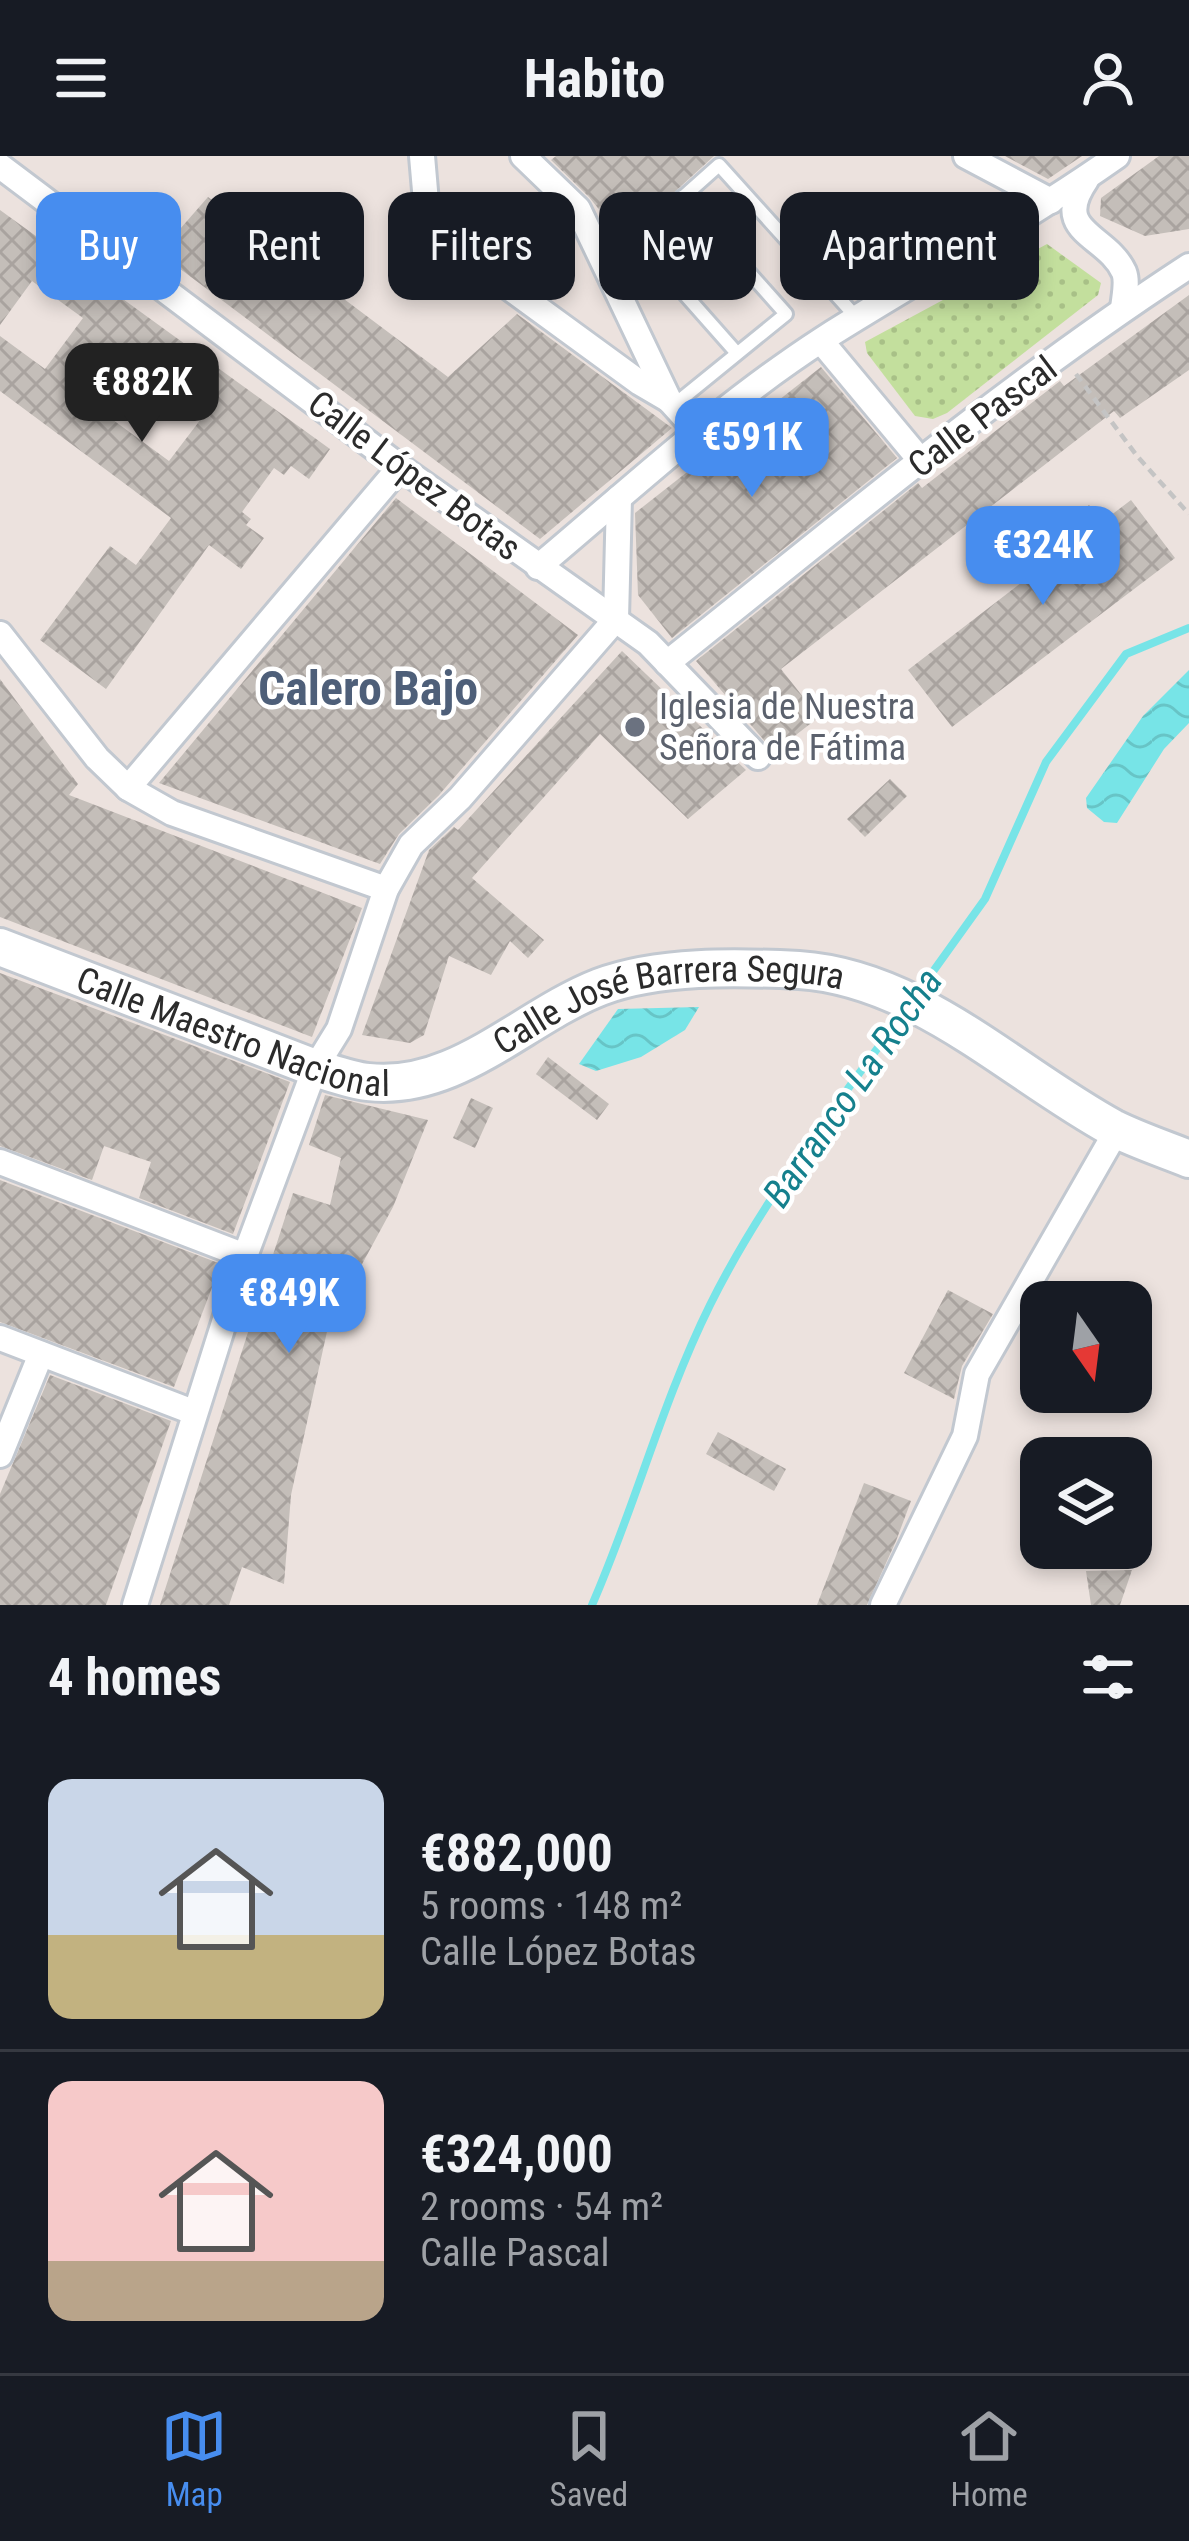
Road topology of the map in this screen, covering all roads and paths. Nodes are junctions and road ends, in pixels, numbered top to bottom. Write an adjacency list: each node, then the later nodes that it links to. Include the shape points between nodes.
1 (422, 156): 23 (street, via 425,202 470,259)
2 (523, 156): 23 (street, via 578,209)
3 (966, 156): 9 (street)
4 (1117, 156): 6 (street)
5 (0, 166): 26 (street, Calle López Botas)
6 (1088, 177): 9 (street); 13 (street, via 1073,212)
7 (688, 192): 8 (lane, via 719,165)
8 (743, 192)
9 (1051, 201): 11 (street)
10 (756, 206): 19 (lane)
11 (1039, 209)
12 (1039, 220): 13 (street)
13 (1085, 235): 18 (street, via 1126,276)
14 (1189, 266): 18 (street, Calle Pascal)
15 (756, 280): 21 (lane, via 786,314)
16 (690, 300): 21 (lane)
17 (889, 300): 19 (street)
18 (1123, 309): 22 (street, Calle Pascal)
19 (857, 319): 20 (street)
20 (821, 340): 24 (street); 25 (street)
21 (735, 351): 23 (lane)
22 (1062, 355): 25 (street, Calle Pascal); 28 (path)
23 (672, 402): 24 (street)
24 (697, 430): 27 (street)
25 (921, 461): 32 (street, Calle Pascal)
26 (400, 467): 29 (street, Calle López Botas); 34 (street)
27 (619, 498): 29 (street); 30 (street)
28 (1189, 514)
29 (538, 567): 30 (street, Calle López Botas)
30 (616, 619): 32 (street, Calle López Botas); 35 (street, via 411,844)
31 (0, 634): 34 (street)
32 (668, 663): 33 (street, Calle López Botas)
33 (758, 757)
34 (128, 788): 35 (street, via 172,813)
35 (386, 889): 38 (street, via 339,1029)
36 (0, 946): 38 (street, Calle Maestro Nacional)
37 (470, 1061): 38 (street, Calle Maestro Nacional, via 423,1077 369,1082); 39 (street, Calle José Barrera Segura, via 604,985 801,970 881,988 941,1018)
38 (315, 1068): 42 (street)
39 (1117, 1130): 40 (street, Calle José Barrera Segura); 48 (street, via 977,1374 965,1436)
40 (1189, 1159)
41 (0, 1162): 42 (street)
42 (245, 1256): 45 (street)
43 (0, 1338): 44 (street)
44 (41, 1354): 45 (street); 46 (street)
45 (194, 1412): 47 (street)
46 (0, 1455)
47 (134, 1605)
48 (884, 1605)

